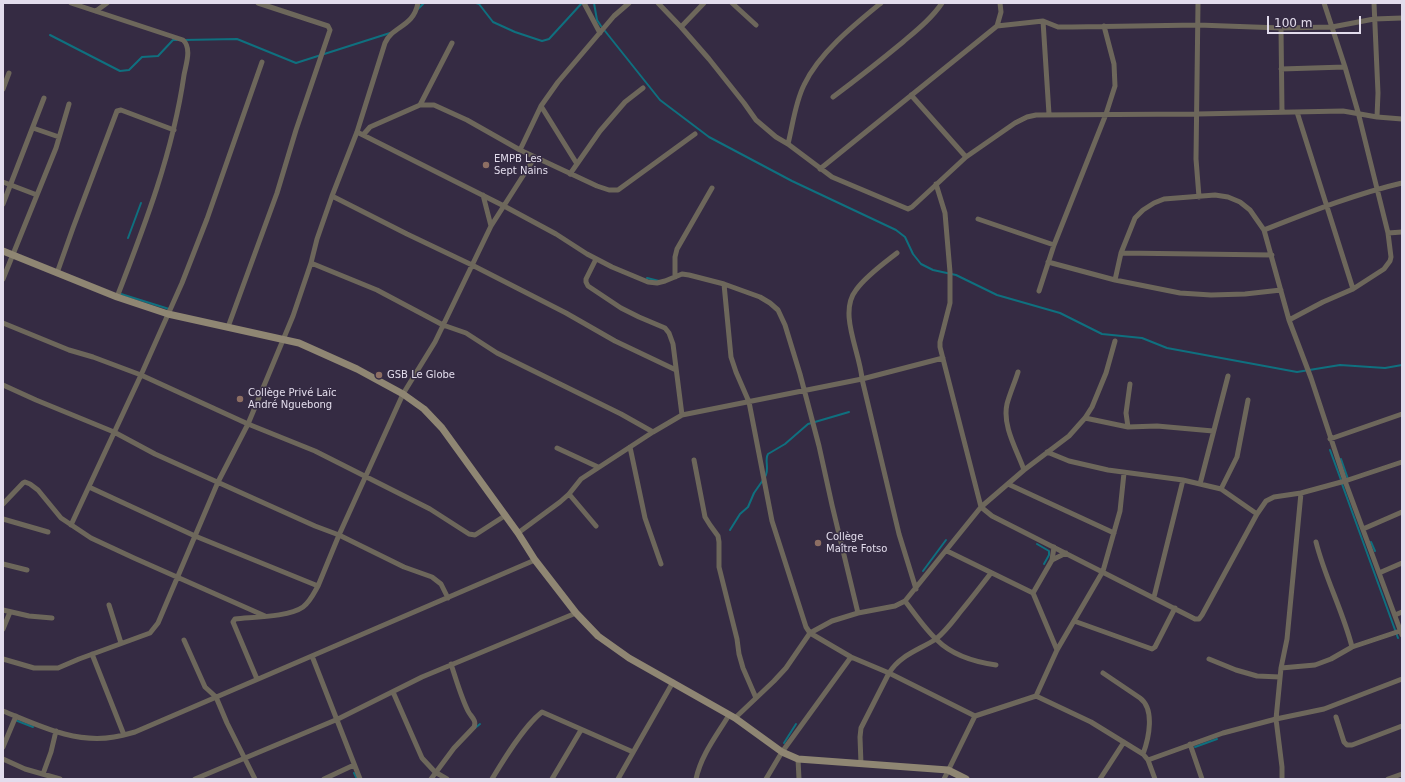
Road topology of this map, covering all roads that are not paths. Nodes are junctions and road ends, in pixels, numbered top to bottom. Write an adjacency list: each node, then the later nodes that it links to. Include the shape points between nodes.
1 (71, 3): 16 (street)
2 (107, 3): 16 (street)
3 (258, 3): 102 (street, via 328,26 330,30 277,193)
4 (418, 3): 51 (street, via 413,18 386,40)
5 (584, 3): 27 (street)
6 (629, 3): 27 (street)
7 (658, 3): 25 (street)
8 (704, 3): 25 (street)
9 (732, 3): 20 (street)
10 (880, 3): 54 (street, via 838,41 803,85)
11 (942, 3): 36 (street, via 935,14)
12 (1000, 3): 22 (street, via 1001,12)
13 (1198, 3): 21 (street)
14 (1324, 3): 24 (street)
15 (1374, 3): 18 (street)
16 (96, 11): 50 (street, via 186,42 188,52)
17 (1402, 18): 18 (street)
18 (1374, 19): 24 (street); 47 (street)
19 (1043, 21): 22 (street); 23 (street, via 1058,27); 44 (street)
20 (756, 25)
21 (1198, 25): 23 (street); 26 (street); 46 (street)
22 (997, 26): 35 (street)
23 (1104, 26): 45 (street, via 1114,64 1115,86)
24 (1332, 26): 26 (street); 30 (street)
25 (681, 27): 54 (street, via 756,120)
26 (1281, 28): 31 (street)
27 (600, 33): 40 (street)
28 (452, 42): 39 (street)
29 (262, 62): 98 (street, via 207,219)
30 (1345, 68): 31 (street); 43 (street)
31 (1281, 69): 41 (street)
32 (9, 73): 34 (street)
33 (643, 88): 58 (street, via 625,102 600,131)
34 (3, 89)
35 (911, 95): 56 (street); 59 (street)
36 (833, 97)
37 (44, 98): 49 (street)
38 (69, 104): 53 (street)
39 (420, 105): 51 (street); 55 (street, via 434,105 467,120)
40 (541, 106): 55 (street); 58 (street)
41 (1282, 112): 42 (street); 46 (street)
42 (1297, 112): 43 (street); 72 (street)
43 (1358, 112): 47 (street); 66 (street)
44 (1049, 114): 45 (street); 56 (street, via 1036,114 1021,120)
45 (1106, 114): 46 (street); 79 (street)
46 (1197, 114): 70 (street, via 1196,159)
47 (1377, 116): 48 (street)
48 (1402, 119)
49 (33, 128): 53 (street); 63 (street)
50 (174, 130): 89 (street, via 121,110 117,111); 97 (street, via 152,202)
51 (360, 134): 68 (street); 69 (street)
52 (695, 134): 60 (street, via 618,190 609,190)
53 (59, 137): 67 (street)
54 (788, 144): 59 (street)
55 (520, 150): 57 (street)
56 (966, 157): 64 (street)
57 (535, 158): 60 (street); 73 (street)
58 (577, 164): 60 (street)
59 (820, 169): 64 (street, via 908,209)
60 (570, 174)
61 (3, 182): 63 (street)
62 (1402, 183): 66 (street)
63 (10, 184): 67 (street); 71 (street)
64 (936, 184): 105 (street, via 945,213 949,259 950,303 940,342)
65 (712, 188): 90 (street, via 677,249)
66 (1378, 189): 72 (street); 78 (street)
67 (37, 195): 83 (street)
68 (484, 195): 73 (street); 75 (street)
69 (332, 196): 87 (street); 88 (street)
70 (1199, 197): 76 (street, via 1215,195 1240,202 1250,210); 82 (street, via 1164,199 1143,210 1135,218)
71 (3, 204)
72 (1327, 205): 76 (street); 94 (street)
73 (504, 206): 75 (street); 85 (street)
74 (978, 219): 79 (street)
75 (491, 226): 88 (street)
76 (1264, 230): 84 (street)
77 (1402, 232): 78 (street)
78 (1388, 233): 94 (street, via 1390,261 1384,269)
79 (1054, 245): 86 (street)
80 (3, 251): 83 (main road)
81 (897, 253): 110 (street, via 856,290 850,301 849,319)
82 (1121, 253): 84 (street); 92 (street)
83 (13, 255): 89 (main road); 91 (street)
84 (1272, 255): 95 (street)
85 (596, 259): 90 (street, via 648,282 656,283); 106 (street, via 586,279 588,286 621,308 665,328 673,344)
86 (1048, 262): 92 (street); 96 (street)
87 (311, 263): 101 (street, via 377,290); 103 (street)
88 (472, 265): 101 (street); 106 (street, via 615,341)
89 (57, 273): 97 (main road)
90 (675, 277): 93 (street, via 682,274)
91 (3, 279)
92 (1115, 280): 95 (street, via 1180,293 1211,295)
93 (724, 284): 113 (street, via 760,296 778,310 785,325); 116 (street, via 731,357)
94 (1353, 289): 99 (street)
95 (1281, 290): 99 (street)
96 (1038, 291)
97 (117, 297): 98 (main road)
98 (168, 314): 102 (main road); 108 (street)
99 (1289, 320): 125 (street)
100 (3, 323): 108 (street)
101 (443, 326): 114 (street, via 428,356); 123 (street, via 466,333 498,353)
102 (228, 327): 103 (main road)
103 (283, 339): 114 (main road, via 319,352); 120 (street)
104 (1115, 341): 119 (street, via 1106,372)
105 (943, 358): 110 (street); 145 (street)
106 (676, 370): 118 (street)
107 (1018, 372): 132 (street, via 1006,414)
108 (141, 375): 120 (street); 122 (street)
109 (1228, 376): 124 (street)
110 (862, 379): 113 (street); 173 (street, via 899,534)
111 (1130, 384): 121 (street, via 1126,413)
112 (3, 385): 122 (street)
113 (804, 390): 116 (street); 184 (street)
114 (403, 394): 134 (street); 148 (main road, via 442,428)
115 (1248, 400): 141 (street, via 1236,457)
116 (749, 402): 118 (street); 190 (street, via 772,522 801,614)
117 (1402, 414): 125 (street)
118 (682, 415): 123 (street)
119 (1085, 418): 121 (street); 128 (street, via 1069,436)
120 (248, 424): 134 (street, via 315,451); 137 (street)
121 (1128, 427): 124 (street, via 1157,426)
122 (114, 432): 137 (street, via 155,454); 140 (street)
123 (653, 432): 126 (street)
124 (1213, 432): 139 (street)
125 (1330, 439): 136 (street)
126 (630, 447): 131 (street); 166 (street, via 645,518)
127 (557, 448): 131 (street)
128 (1047, 452): 132 (street); 133 (street, via 1085,465)
129 (694, 460): 214 (street, via 706,517 718,536 719,567 737,639 738,654)
130 (1402, 462): 136 (street)
131 (598, 467): 143 (street, via 581,479)
132 (1024, 470): 138 (street)
133 (1124, 473): 135 (street); 155 (street, via 1120,511)
134 (366, 476): 148 (street, via 430,509 473,536); 156 (street)
135 (1184, 480): 139 (street); 175 (street)
136 (1345, 481): 142 (street); 152 (street)
137 (218, 482): 156 (street); 157 (street)
138 (1008, 484): 145 (street); 155 (street)
139 (1200, 484): 141 (street)
140 (89, 486): 150 (street); 157 (street)
141 (1221, 489): 147 (street)
142 (1301, 493): 147 (street, via 1269,499); 204 (street, via 1287,639)
143 (569, 494): 151 (street); 154 (street)
144 (3, 504): 150 (street, via 26,482 38,490)
145 (981, 507): 159 (street, via 992,516); 160 (street)
146 (1402, 512): 152 (street)
147 (1257, 514): 179 (street, via 1202,615 1195,619)
148 (506, 515): 154 (main road)
149 (3, 519): 153 (street)
150 (71, 525): 171 (street, via 97,541)
151 (596, 526)
152 (1363, 529): 170 (street)
153 (48, 532)
154 (518, 533): 162 (main road)
155 (1114, 533): 168 (street)
156 (339, 535): 172 (street); 176 (street, via 404,567 432,577 441,584)
157 (195, 536): 171 (street); 172 (street)
158 (1316, 542): 195 (street)
159 (1054, 547): 161 (street); 163 (street)
160 (947, 551): 169 (street); 173 (street)
161 (1066, 553): 163 (street); 168 (street)
162 (535, 560): 176 (street); 183 (main road)
163 (1052, 560): 174 (street)
164 (1402, 563): 170 (street)
165 (3, 564): 167 (street)
166 (660, 564)
167 (27, 570)
168 (1103, 571): 175 (street); 188 (street)
169 (992, 573): 174 (street); 192 (street)
170 (1379, 573): 185 (street)
171 (178, 577): 186 (street); 194 (street, via 155,629)
172 (318, 586): 186 (street, via 303,607 291,612)
173 (916, 589): 177 (street)
174 (1034, 593): 196 (street)
175 (1154, 596): 179 (street)
176 (448, 598): 198 (street)
177 (905, 601): 184 (street, via 894,606); 192 (street)
178 (109, 606): 194 (street)
179 (1175, 608): 188 (street, via 1152,649)
180 (3, 610): 181 (street)
181 (10, 612): 187 (street); 189 (street)
182 (1402, 612): 185 (street)
183 (576, 613): 202 (street); 210 (main road, via 598,636 629,658)
184 (858, 613): 190 (street, via 832,621)
185 (1395, 615): 191 (street)
186 (265, 616): 208 (street, via 235,619 233,622)
187 (52, 618)
188 (1074, 621): 196 (street)
189 (3, 629)
190 (810, 633): 199 (street); 214 (street, via 786,668)
191 (1401, 633): 195 (street)
192 (936, 639): 203 (street, via 954,652 982,663); 205 (street, via 899,660)
193 (184, 640): 213 (street, via 205,687)
194 (121, 644): 197 (street)
195 (1352, 647): 204 (street, via 1315,665)
196 (1057, 650): 212 (street)
197 (92, 654): 200 (street, via 58,668 46,669); 225 (street)
198 (312, 656): 208 (street); 220 (street)
199 (851, 657): 205 (street); 230 (street)
200 (3, 659)
201 (1209, 659): 207 (street, via 1257,676)
202 (451, 664): 211 (street); 239 (street, via 467,710 475,724)
203 (996, 665)
204 (1281, 668): 207 (street)
205 (888, 673): 218 (street); 236 (street, via 862,728)
206 (1103, 673): 231 (street, via 1145,701 1148,707 1148,736)
207 (1280, 678): 221 (street)
208 (257, 679): 213 (street)
209 (1402, 679): 221 (street, via 1324,709)
210 (673, 682): 217 (main road); 229 (street)
211 (393, 692): 220 (street); 239 (street, via 422,758)
212 (1036, 696): 218 (street); 226 (street, via 1091,722)
213 (216, 697): 225 (street); 233 (street, via 226,723)
214 (756, 698): 217 (street)
215 (3, 711): 216 (street)
216 (16, 716): 224 (street); 228 (street)
217 (732, 716): 230 (main road); 252 (street, via 703,756)
218 (975, 716): 238 (street)
219 (1336, 717): 222 (street, via 1347,745)
220 (338, 719): 233 (street); 237 (street)
221 (1276, 719): 227 (street); 260 (street)
222 (1402, 726)
223 (581, 730): 229 (street); 249 (street, via 542,712 507,754); 250 (street)
224 (56, 732): 225 (street, via 88,738); 240 (street)
225 (124, 735)
226 (1124, 742): 231 (street); 257 (street)
227 (1190, 744): 235 (street); 259 (street)
228 (3, 747)
229 (633, 752): 251 (street)
230 (782, 752): 234 (main road); 253 (street)
231 (1143, 754): 235 (street)
232 (3, 759): 240 (street)
233 (246, 759): 243 (street); 244 (street)
234 (798, 759): 236 (main road); 254 (street)
235 (1148, 760): 258 (street)
236 (861, 764): 238 (main road)
237 (354, 765): 245 (street); 246 (street)
238 (948, 770): 255 (street); 256 (main road)
239 (436, 772): 247 (street); 248 (street)
240 (43, 774): 242 (street)
241 (1402, 774): 261 (street)
242 (60, 779)
243 (195, 779)
244 (255, 779)
245 (324, 779)
246 (360, 779)
247 (431, 779)
248 (447, 779)
249 (492, 779)
250 (552, 779)
251 (618, 779)
252 (696, 779)
253 (766, 779)
254 (799, 779)
255 (944, 779)
256 (966, 779)
257 (1100, 779)
258 (1155, 779)
259 (1202, 779)
260 (1282, 779)
261 (1388, 779)

